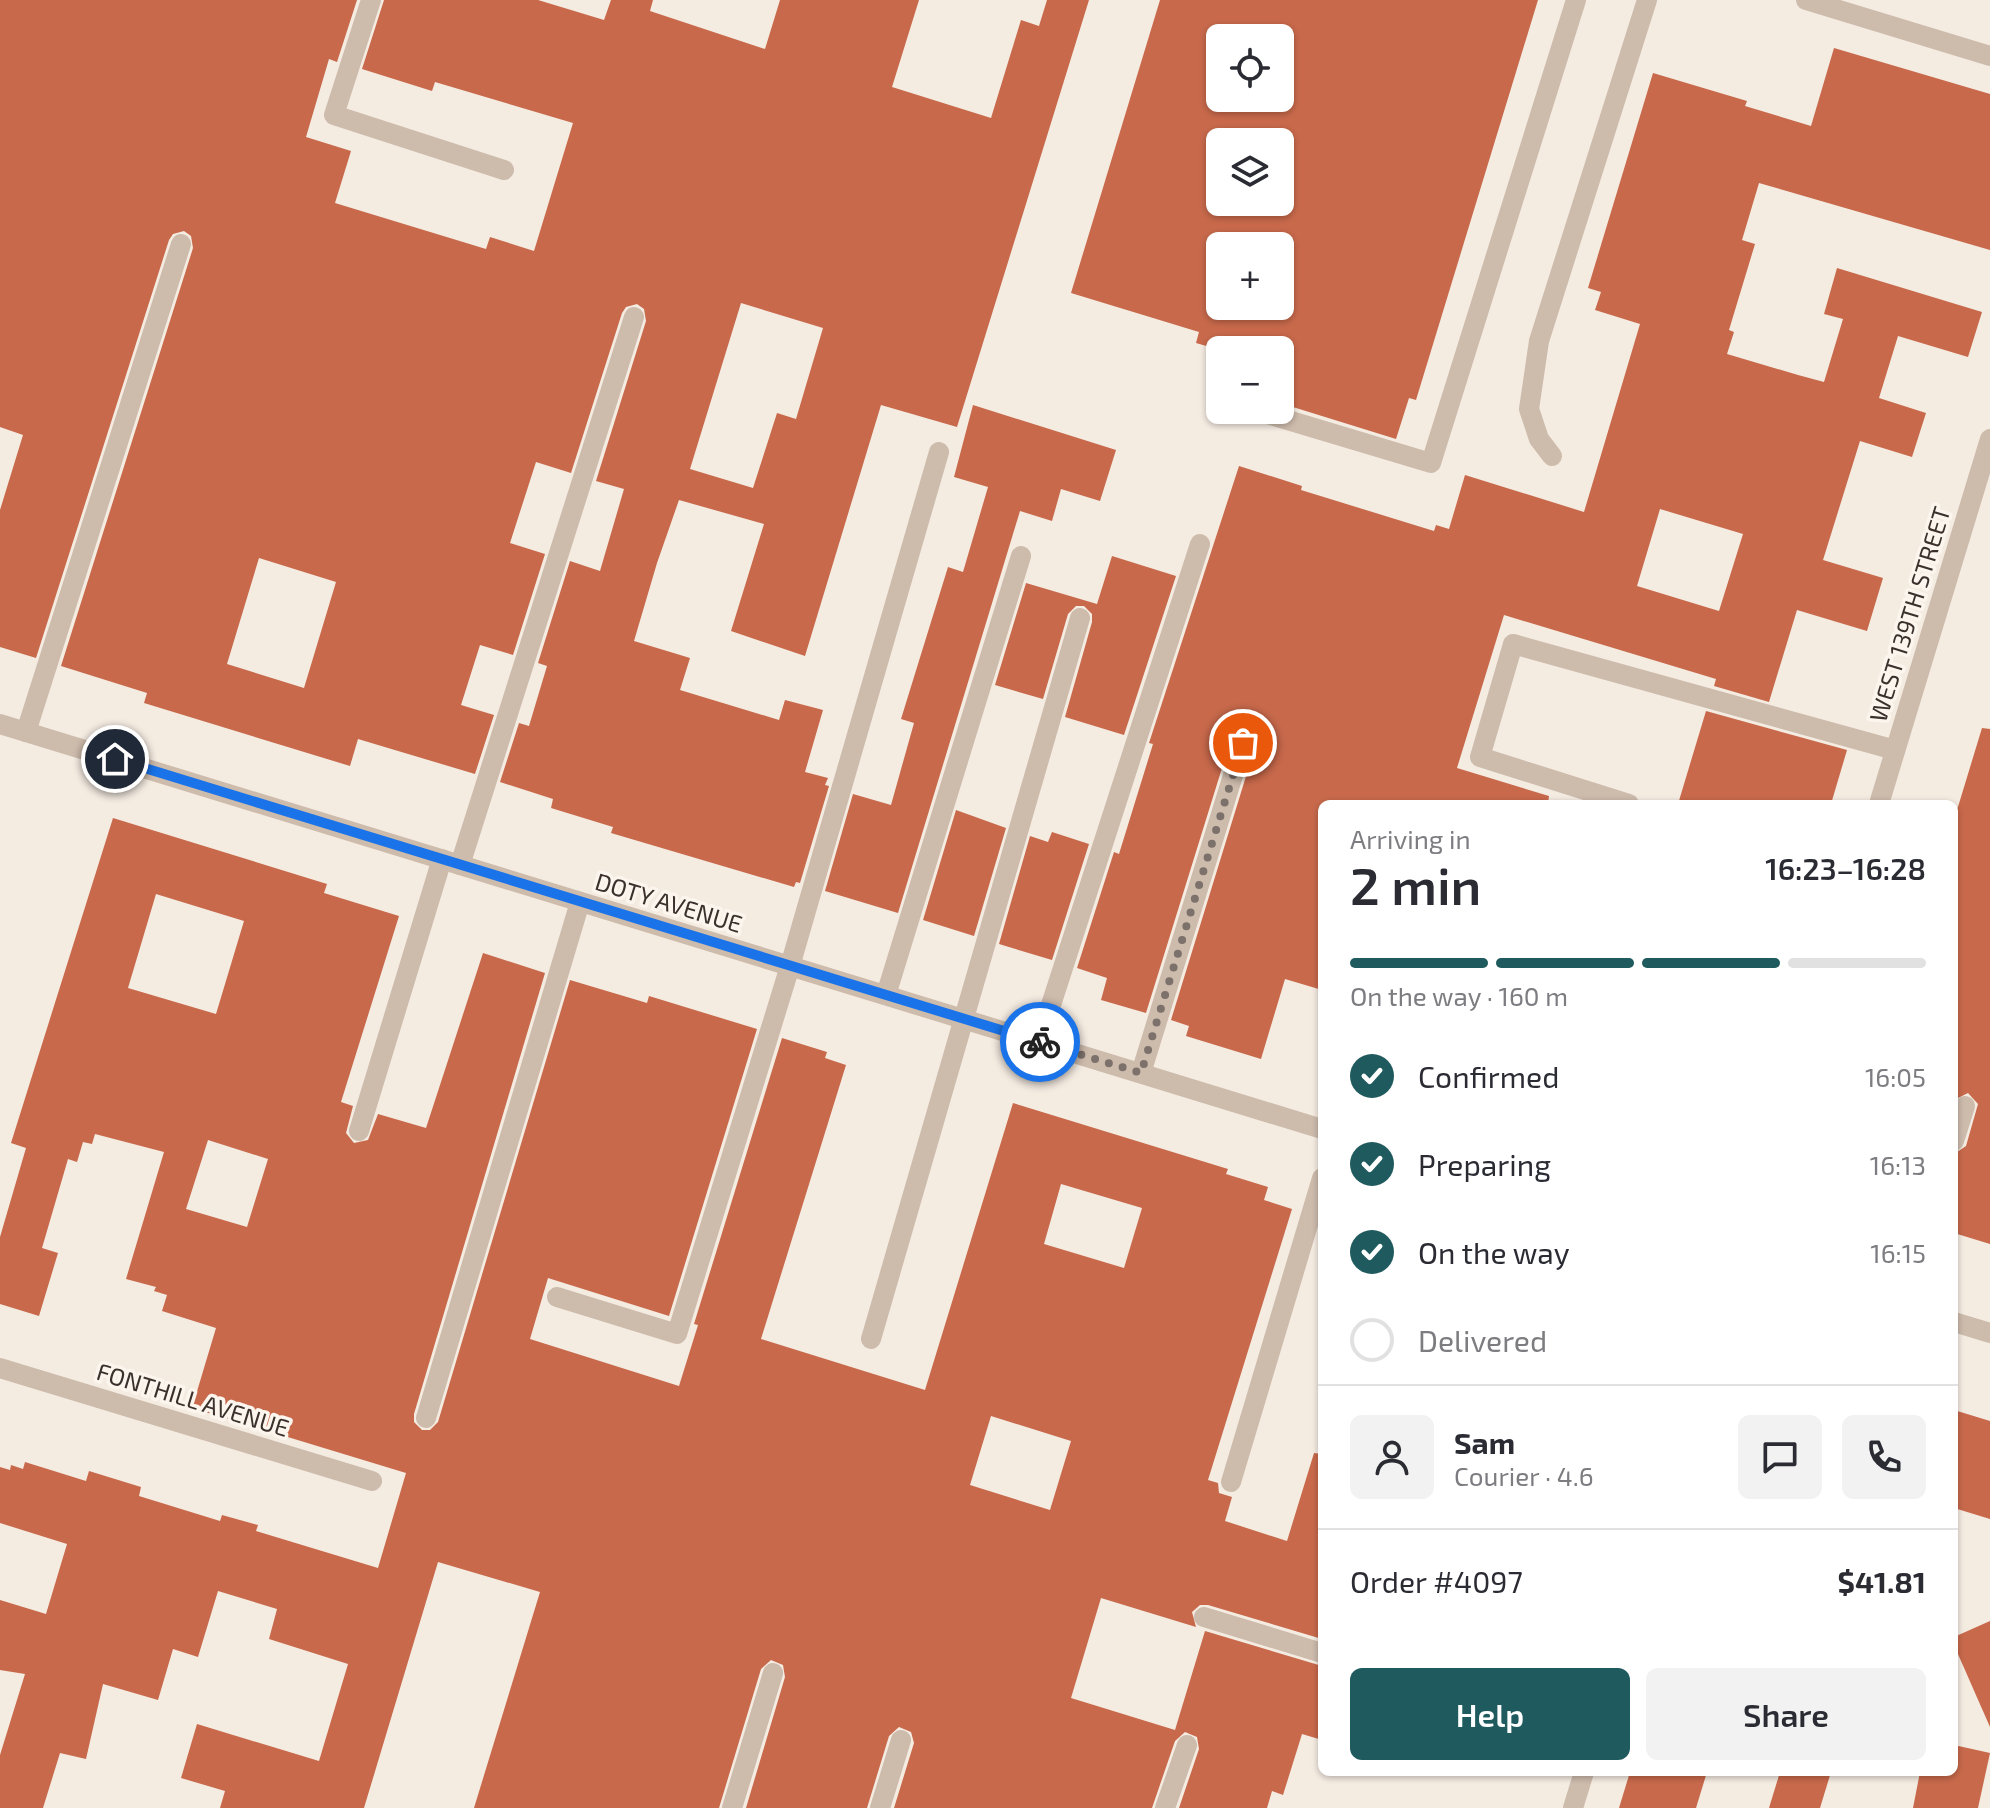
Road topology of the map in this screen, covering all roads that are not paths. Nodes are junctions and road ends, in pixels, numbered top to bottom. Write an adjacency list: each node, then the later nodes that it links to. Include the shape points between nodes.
1 (371, 0): 7 (street, via 334,115)
2 (1576, 0): 10 (street, via 1431,463)
3 (1647, 0): 13 (street, via 1539,341 1529,409 1539,439)
4 (1806, 0): 5 (street)
5 (1857, 8): 6 (street)
6 (1990, 56)
7 (504, 170)
8 (181, 244): 18 (street)
9 (634, 317): 23 (street)
10 (1294, 422)
11 (1990, 439): 20 (street, WEST 139TH STREET)
12 (939, 452): 25 (street)
13 (1552, 456)
14 (1200, 544): 28 (street)
15 (1021, 556): 26 (street)
16 (1080, 618): 27 (street)
17 (0, 724): 18 (street, DOTY AVENUE)
18 (26, 732): 23 (street, DOTY AVENUE)
19 (1243, 743): 29 (street)
20 (1895, 750): 21 (street, via 1513,644 1480,757); 22 (street, WEST 139TH STREET)
21 (1616, 800)
22 (1880, 800)
23 (451, 862): 24 (street, DOTY AVENUE); 33 (street)
24 (580, 902): 25 (street, DOTY AVENUE); 40 (street)
25 (790, 966): 26 (street, DOTY AVENUE); 35 (street, via 677,1334)
26 (886, 995): 27 (street, DOTY AVENUE)
27 (963, 1019): 28 (street, DOTY AVENUE); 38 (street)
28 (1039, 1042): 29 (street, DOTY AVENUE)
29 (1141, 1073): 31 (street, DOTY AVENUE)
30 (1965, 1106): 32 (street)
31 (1318, 1128)
32 (1958, 1128)
33 (359, 1131)
34 (1318, 1191): 42 (street)
35 (557, 1297)
36 (1958, 1323): 37 (street)
37 (1990, 1333)
38 (871, 1339)
39 (0, 1368): 41 (street, FONTHILL AVENUE)
40 (426, 1418)
41 (372, 1481)
42 (1231, 1482)
43 (1204, 1617): 44 (street)
44 (1318, 1652)
45 (773, 1673): 49 (street)
46 (901, 1740): 50 (street)
47 (1187, 1745): 51 (street)
48 (1583, 1776): 52 (street)
49 (732, 1808)
50 (880, 1808)
51 (1165, 1808)
52 (1573, 1808)

